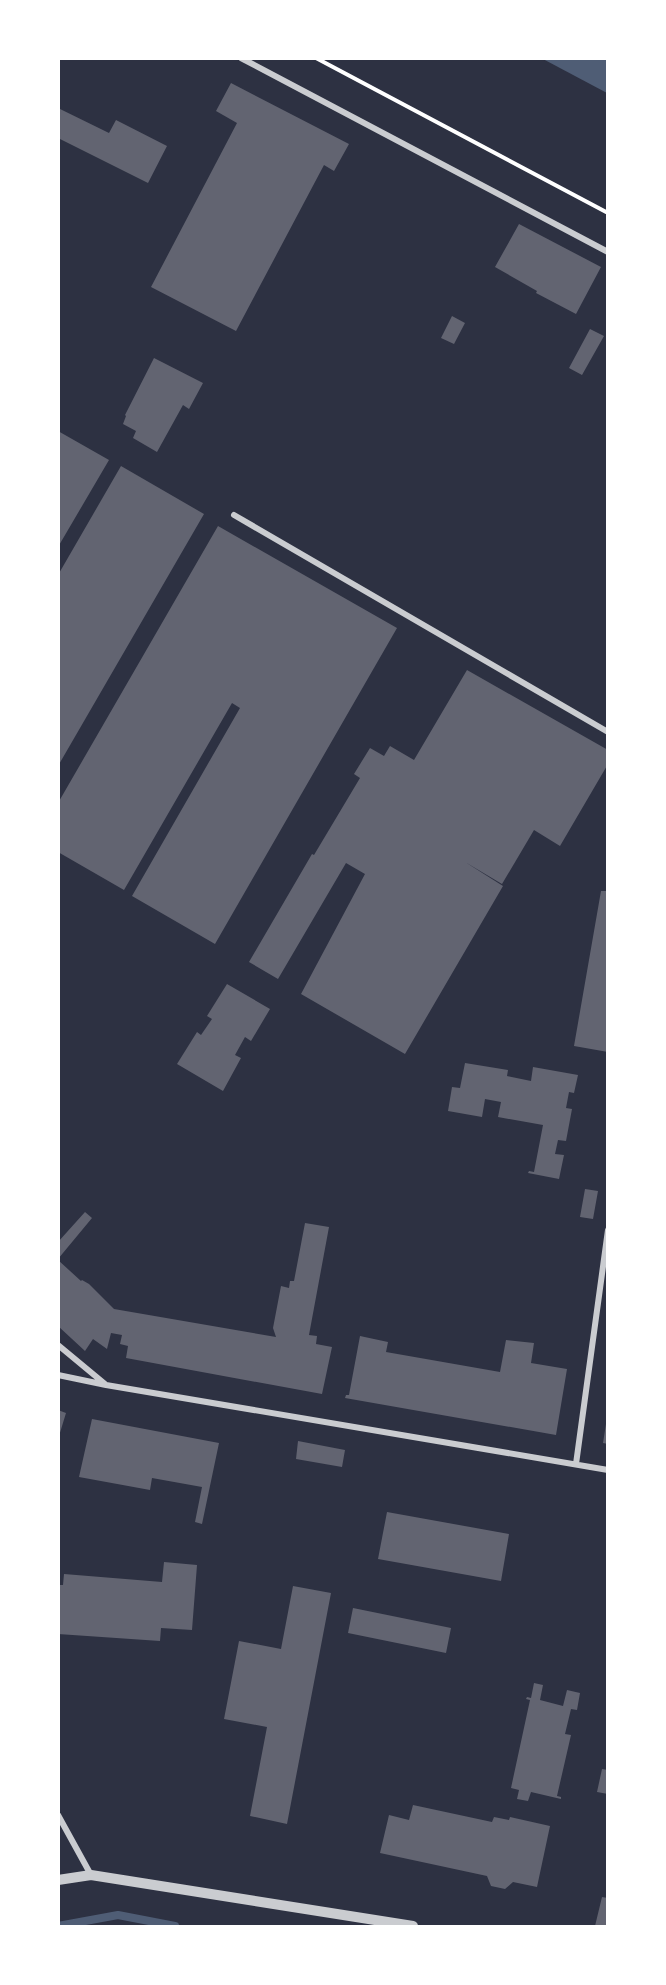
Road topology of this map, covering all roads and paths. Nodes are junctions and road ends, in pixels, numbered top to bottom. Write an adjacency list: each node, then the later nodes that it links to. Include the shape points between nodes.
1 (241, 58): 4 (street)
2 (316, 58): 3 (path)
3 (608, 213)
4 (608, 252)
5 (234, 516): 6 (street)
6 (608, 732)
7 (608, 1230): 11 (street)
8 (58, 1345): 10 (street)
9 (58, 1375): 10 (street)
10 (106, 1385): 11 (street)
11 (576, 1464): 12 (street)
12 (608, 1470)
13 (58, 1815): 14 (street)
14 (91, 1875): 15 (street); 16 (street)
15 (58, 1880)
16 (412, 1926)

